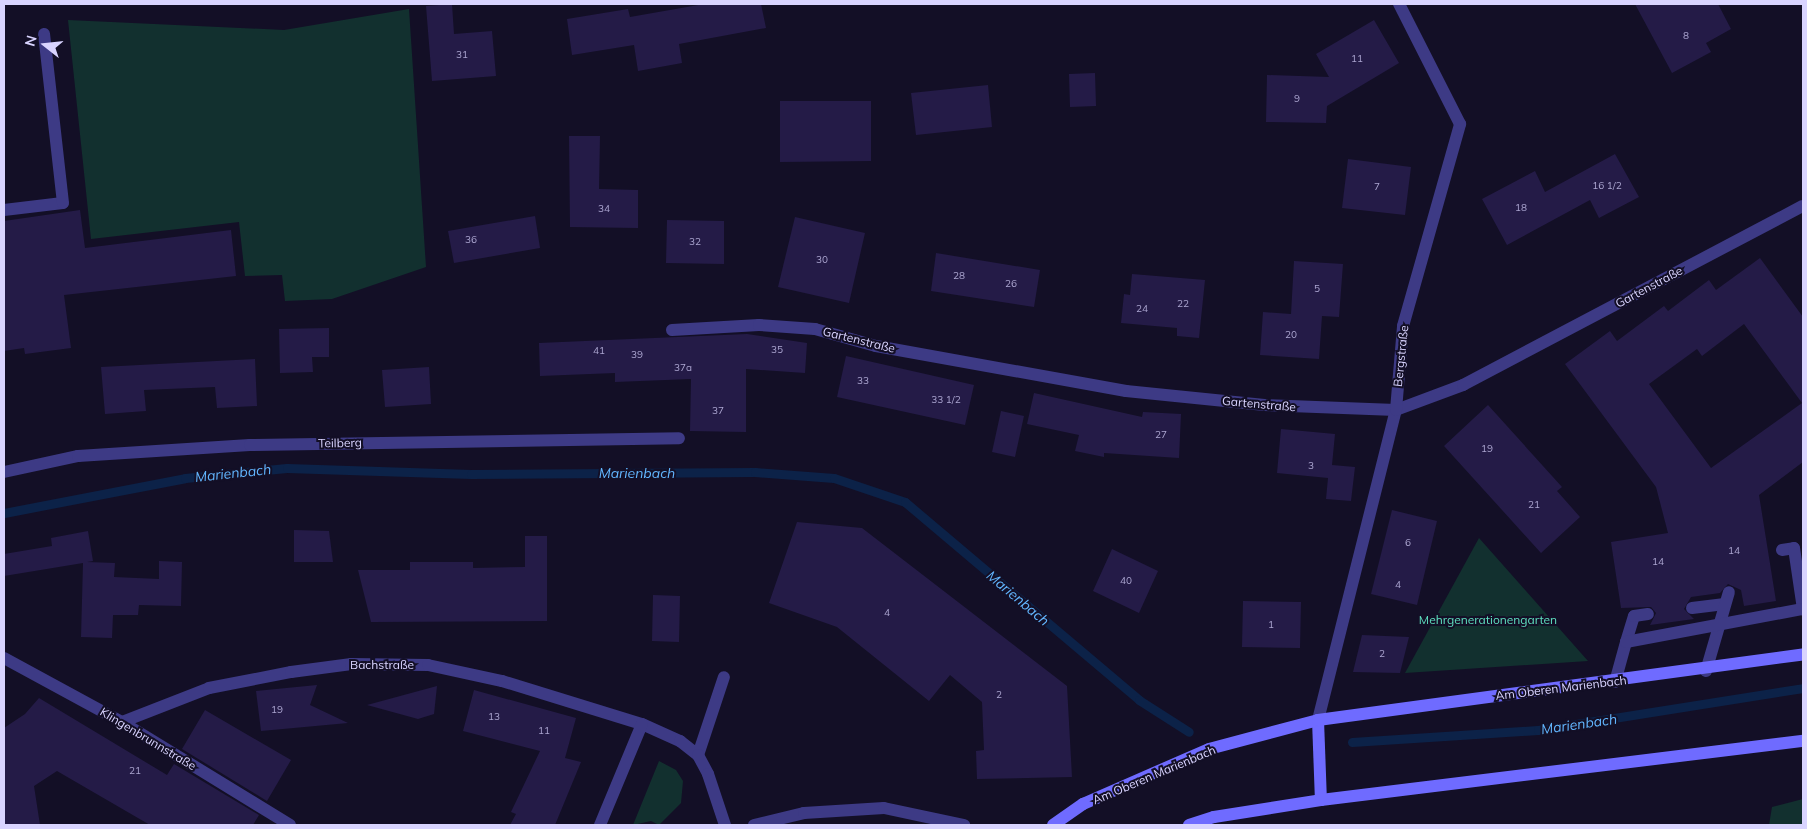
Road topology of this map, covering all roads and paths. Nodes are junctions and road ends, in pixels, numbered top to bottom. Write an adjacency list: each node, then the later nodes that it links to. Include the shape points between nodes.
1 (1399, 4): 6 (street, Bergstraße, via 1460,124 1403,326)
2 (44, 34): 4 (street, via 64,203)
3 (1803, 206): 6 (street, Gartenstraße, via 1463,385)
4 (4, 210)
5 (672, 330): 6 (street, Gartenstraße, via 759,325 815,329 876,346 1126,391 1264,405)
6 (1396, 410): 22 (street, Bergstraße)
7 (679, 438): 8 (street, Teilberg, via 250,446 78,456)
8 (4, 472)
9 (1782, 550): 13 (street, via 1794,548)
10 (1729, 592): 11 (street)
11 (1725, 604): 12 (street); 15 (street)
12 (1692, 608)
13 (1803, 609): 15 (street)
14 (1648, 614): 16 (street, via 1634,616)
15 (1719, 625): 16 (street); 19 (street)
16 (1626, 642): 21 (street)
17 (1803, 654): 19 (main road, Am Oberen Marienbach)
18 (4, 658): 23 (street, Klingenbrunnstraße)
19 (1706, 671): 21 (main road, Am Oberen Marienbach)
20 (724, 677): 26 (street)
21 (1615, 682): 22 (main road, Am Oberen Marienbach)
22 (1318, 720): 27 (main road); 33 (main road, Am Oberen Marienbach, via 1209,750 1083,804)
23 (122, 722): 24 (street, Bachstraße, via 209,688 351,664 398,663 502,681); 28 (street, Klingenbrunnstraße)
24 (642, 724): 26 (street, Bachstraße, via 680,742); 29 (street)
25 (1803, 741): 27 (main road)
26 (698, 756): 30 (street)
27 (1321, 800): 34 (main road, via 1214,817)
28 (290, 825)
29 (600, 825)
30 (725, 825)
31 (754, 825): 32 (street, via 804,813 884,808 940,817)
32 (964, 825)
33 (1053, 825)
34 (1190, 825)

